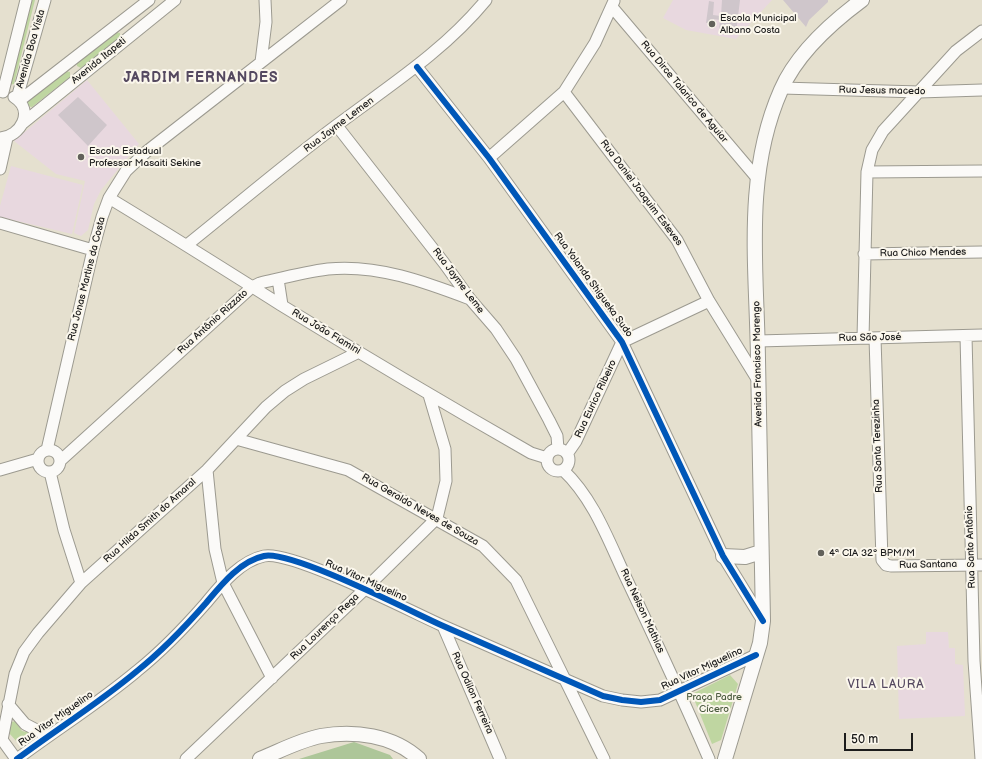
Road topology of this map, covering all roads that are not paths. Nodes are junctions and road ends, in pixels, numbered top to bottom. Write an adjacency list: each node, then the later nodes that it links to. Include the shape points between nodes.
1 (26, 0): 16 (street, Avenida Boa Vista)
2 (45, 0): 19 (street, Avenida Boa Vista)
3 (148, 0): 10 (street); 19 (street, Avenida Itapeti)
4 (175, 0): 10 (street, Avenida Itapeti)
5 (265, 0): 12 (street, via 266,22)
6 (341, 0): 12 (street, Rua Jonas Martins da Costa)
7 (486, 0): 13 (street, Rua Jayme Lemen, via 470,20)
8 (859, 1): 14 (main road, Avenida Francisco Marengo, via 816,41 794,67)
9 (613, 4): 17 (street, via 595,43); 27 (street, Rua Dirce Talarico de Aguiar)
10 (159, 13): 20 (street, Avenida Itapeti)
11 (982, 30): 18 (street, via 956,51)
12 (261, 62): 28 (street, Rua Jonas Martins da Costa, via 146,152 126,171)
13 (417, 67): 21 (street, Rua Jayme Lemen); 23 (street, Rua Yolanda Shigueka Sudo)
14 (782, 88): 18 (street, Rua Jesus macedo); 27 (main road, Avenida Francisco Marengo, via 765,136)
15 (982, 90): 18 (street, Rua Jesus macedo)
16 (2, 92): 19 (street)
17 (564, 92): 23 (street); 37 (street, Rua Daniel Joaquim Esteves, via 677,240)
18 (919, 92): 26 (street, via 883,131 872,150)
19 (18, 100): 20 (street, via 23,107)
20 (23, 122): 22 (street, Avenida Itapeti, via 14,134)
21 (337, 126): 30 (street, Rua Jayme Lemen); 36 (street, Rua Jayme Leme)
22 (3, 138): 24 (street)
23 (489, 158): 44 (street, Rua Yolanda Shigueka Sudo)
24 (0, 169)
25 (982, 171): 26 (street)
26 (867, 172): 33 (street)
27 (757, 178): 43 (main road, Avenida Francisco Marengo, via 754,237)
28 (109, 198): 30 (street, Rua João Fiamini); 31 (street, Rua Jonas Martins da Costa)
29 (0, 223): 31 (street)
30 (187, 244): 35 (street, Rua João Fiamini)
31 (93, 250): 49 (street, Rua Jonas Martins da Costa)
32 (982, 252): 33 (street, Rua Chico Mendes)
33 (864, 254): 41 (street)
34 (278, 279): 35 (street, Rua Antônio Rizzato); 36 (street, Rua Antônio Rizzato, via 329,269 356,269 395,274); 38 (street)
35 (252, 287): 38 (street, Rua João Fiamini); 53 (street, Rua Antônio Rizzato)
36 (470, 299): 50 (street, Rua Jayme Leme, via 496,329 516,359)
37 (709, 301): 44 (street); 46 (street, Rua Daniel Joaquim Esteves)
38 (282, 305): 45 (street, Rua João Fiamini)
39 (982, 335): 40 (street, Rua São José)
40 (966, 336): 42 (street, Rua São José); 62 (street, Rua Santo Antônio)
41 (863, 338): 42 (street, Rua São José); 43 (street, Rua São José)
42 (875, 338): 60 (street, Rua Santa Terezinha)
43 (758, 341): 46 (main road, Avenida Francisco Marengo)
44 (622, 342): 50 (street, Rua Eurico Ribeiro, via 576,441); 61 (street, Rua Yolanda Shigueka Sudo)
45 (359, 352): 47 (street, Rua João Fiamini); 48 (street, Rua Hilda Smith do Amaral, via 285,391)
46 (759, 382): 59 (main road, Avenida Francisco Marengo)
47 (429, 395): 51 (street, Rua João Fiamini, via 531,453); 58 (street, via 445,449 446,482)
48 (236, 439): 55 (street, Rua Hilda Smith do Amaral); 58 (street, Rua Geraldo Neves de Souza, via 348,470)
49 (47, 450): 52 (street, via 42,452); 53 (street, via 56,452)
50 (563, 451): 51 (street, via 551,452); 56 (street, via 569,461)
51 (547, 458): 56 (street, via 548,465 553,470)
52 (38, 459): 54 (street); 57 (street, via 40,467)
53 (60, 461): 57 (street, via 56,470)
54 (0, 470)
55 (207, 470): 63 (street, Rua Hilda Smith do Amaral); 64 (street, via 215,549)
56 (564, 470): 71 (street, Rua Nelson Mathias, via 595,513)
57 (50, 472): 63 (street, via 64,530)
58 (437, 518): 65 (street, Rua Lourenço Rega); 70 (street, Rua Geraldo Neves de Souza, via 483,546 516,580)
59 (761, 552): 61 (main road, via 745,557); 66 (main road, Avenida Francisco Marengo)
60 (881, 555): 62 (street, Rua Santana, via 884,563 891,566)
61 (722, 556): 66 (street, Rua Yolanda Shigueka Sudo)
62 (977, 565): 83 (street, Rua Santo Antônio, via 974,661)
63 (81, 583): 72 (street, Rua Hilda Smith do Amaral, via 24,652)
64 (223, 583): 65 (street, Rua Vitor Miguelino, via 258,558 280,556); 69 (street); 73 (street, Rua Vitor Miguelino, via 189,622 138,671)
65 (364, 590): 67 (street, Rua Vitor Miguelino); 69 (street, Rua Lourenço Rega)
66 (763, 621): 68 (main road, Avenida Francisco Marengo)
67 (443, 626): 70 (street, Rua Vitor Miguelino); 80 (street, Rua Odilon Ferreira)
68 (756, 655): 71 (street, Rua Vitor Miguelino); 76 (main road, Avenida Francisco Marengo)
69 (272, 678): 75 (street, Rua Lourenço Rega)
70 (564, 678): 71 (street, Rua Vitor Miguelino, via 603,696 622,700 660,700); 81 (street, Rua Geraldo Neves de Souza)
71 (680, 691): 82 (street, Rua Nelson Mathias)
72 (8, 704): 73 (street, via 25,724); 74 (street, Rua Hilda Smith do Amaral)
73 (48, 736): 77 (street, Rua Vitor Miguelino)
74 (1, 738): 77 (street)
75 (189, 758)
76 (727, 758)
77 (16, 759)
78 (260, 759): 79 (main road, via 320,736 344,734 366,735 393,742)
79 (419, 759)
80 (500, 759)
81 (604, 759)
82 (709, 759)
83 (981, 759)

